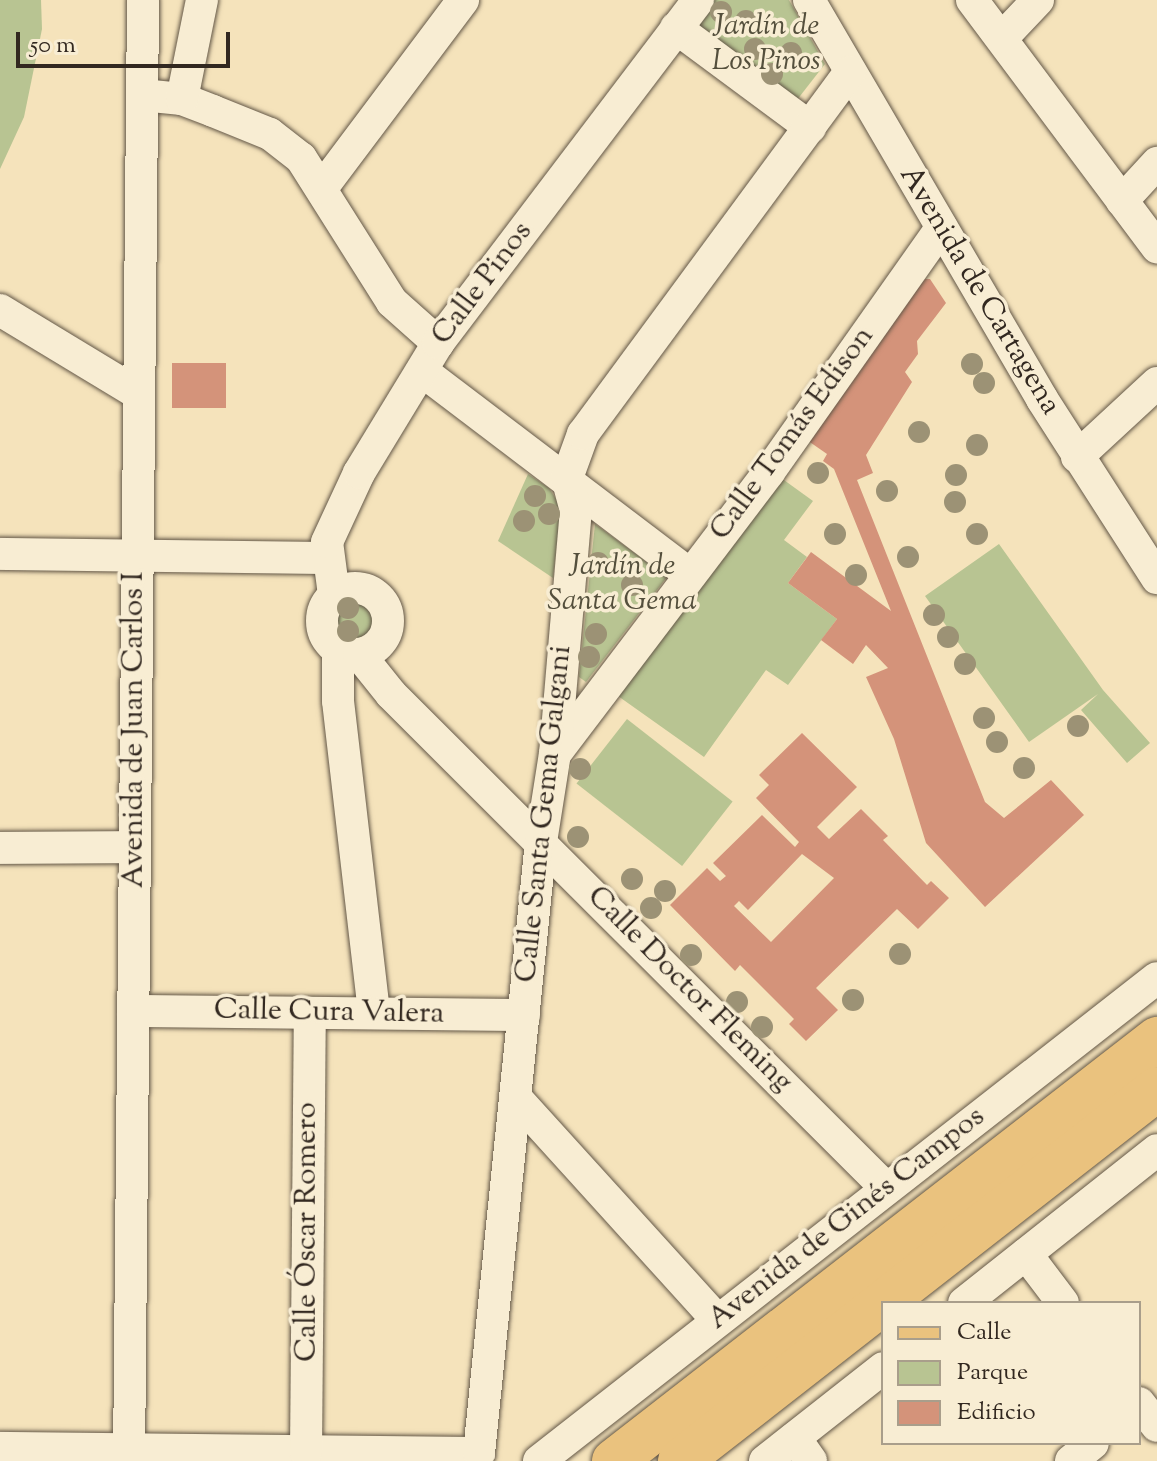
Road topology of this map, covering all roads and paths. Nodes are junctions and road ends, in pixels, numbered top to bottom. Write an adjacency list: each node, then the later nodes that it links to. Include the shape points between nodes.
1 (143, 0): 11 (street, Avenida de Juan Carlos I)
2 (202, 0): 12 (street)
3 (463, 0): 15 (street)
4 (698, 0): 8 (street, Calle Pinos)
5 (809, 0): 10 (street, Avenida de Cartagena)
6 (972, 0): 9 (street)
7 (1038, 0): 9 (street)
8 (676, 28): 13 (street); 20 (street, Calle Pinos)
9 (1003, 37): 16 (street)
10 (850, 72): 13 (street); 17 (street, Avenida de Cartagena)
11 (142, 95): 12 (street); 23 (street, Avenida de Juan Carlos I)
12 (182, 99): 15 (street, via 270,134 301,158)
13 (810, 127): 25 (street, via 583,434)
14 (1157, 163): 16 (street)
15 (322, 188): 20 (street, via 392,302)
16 (1122, 201): 18 (street)
17 (941, 228): 24 (street, Avenida de Cartagena); 29 (street, Calle Tomás Edison, via 798,433)
18 (1157, 247)
19 (0, 310): 23 (street)
20 (438, 343): 21 (street, Calle Pinos)
21 (422, 371): 25 (street); 28 (street, Calle Pinos, via 345,497 327,542)
22 (1157, 383): 24 (street)
23 (137, 393): 27 (street, Avenida de Juan Carlos I)
24 (1077, 457): 30 (street, Avenida de Cartagena)
25 (567, 478): 29 (street); 33 (street, Calle Santa Gema Galgani, via 576,511)
26 (0, 554): 27 (street)
27 (137, 557): 28 (street); 35 (street, Avenida de Juan Carlos I)
28 (327, 558): 31 (street, Calle Pinos)
29 (689, 574): 33 (street, Calle Tomás Edison)
30 (1157, 578)
31 (334, 595): 32 (street, via 321,624); 32 (street, via 354,588 383,603 385,635 379,645)
32 (348, 652): 34 (street, Calle Doctor Fleming); 40 (street, via 338,701)
33 (555, 754): 34 (street, Calle Santa Gema Galgani)
34 (541, 842): 41 (street, Calle Santa Gema Galgani); 46 (street, Calle Doctor Fleming)
35 (134, 847): 36 (street); 38 (street, Avenida de Juan Carlos I)
36 (0, 848)
37 (1157, 978): 46 (street, Avenida de Ginés Campos)
38 (133, 1011): 39 (street, Calle Cura Valera); 58 (street, Avenida de Juan Carlos I)
39 (310, 1013): 40 (street, Calle Cura Valera); 57 (street, Calle Óscar Romero)
40 (374, 1013): 41 (street, Calle Cura Valera)
41 (524, 1015): 44 (street, Calle Santa Gema Galgani)
42 (1157, 1039): 61 (main road, Avenida de Ginés Campos)
43 (1157, 1089): 48 (main road)
44 (516, 1098): 52 (street); 59 (street, Calle Santa Gema Galgani)
45 (1157, 1150): 47 (street)
46 (885, 1187): 52 (street, Avenida de Ginés Campos)
47 (1026, 1254): 49 (street); 50 (street)
48 (885, 1301)
49 (967, 1301)
50 (1061, 1301)
51 (881, 1304): 62 (main road)
52 (717, 1320): 60 (street, Avenida de Ginés Campos)
53 (881, 1370): 56 (street)
54 (1091, 1445): 64 (street)
55 (0, 1448): 58 (street)
56 (803, 1450): 63 (street)
57 (306, 1452): 58 (street); 59 (street)
58 (130, 1456)
59 (482, 1457)
60 (539, 1461)
61 (614, 1461)
62 (680, 1461)
63 (765, 1461)
64 (1071, 1461)

